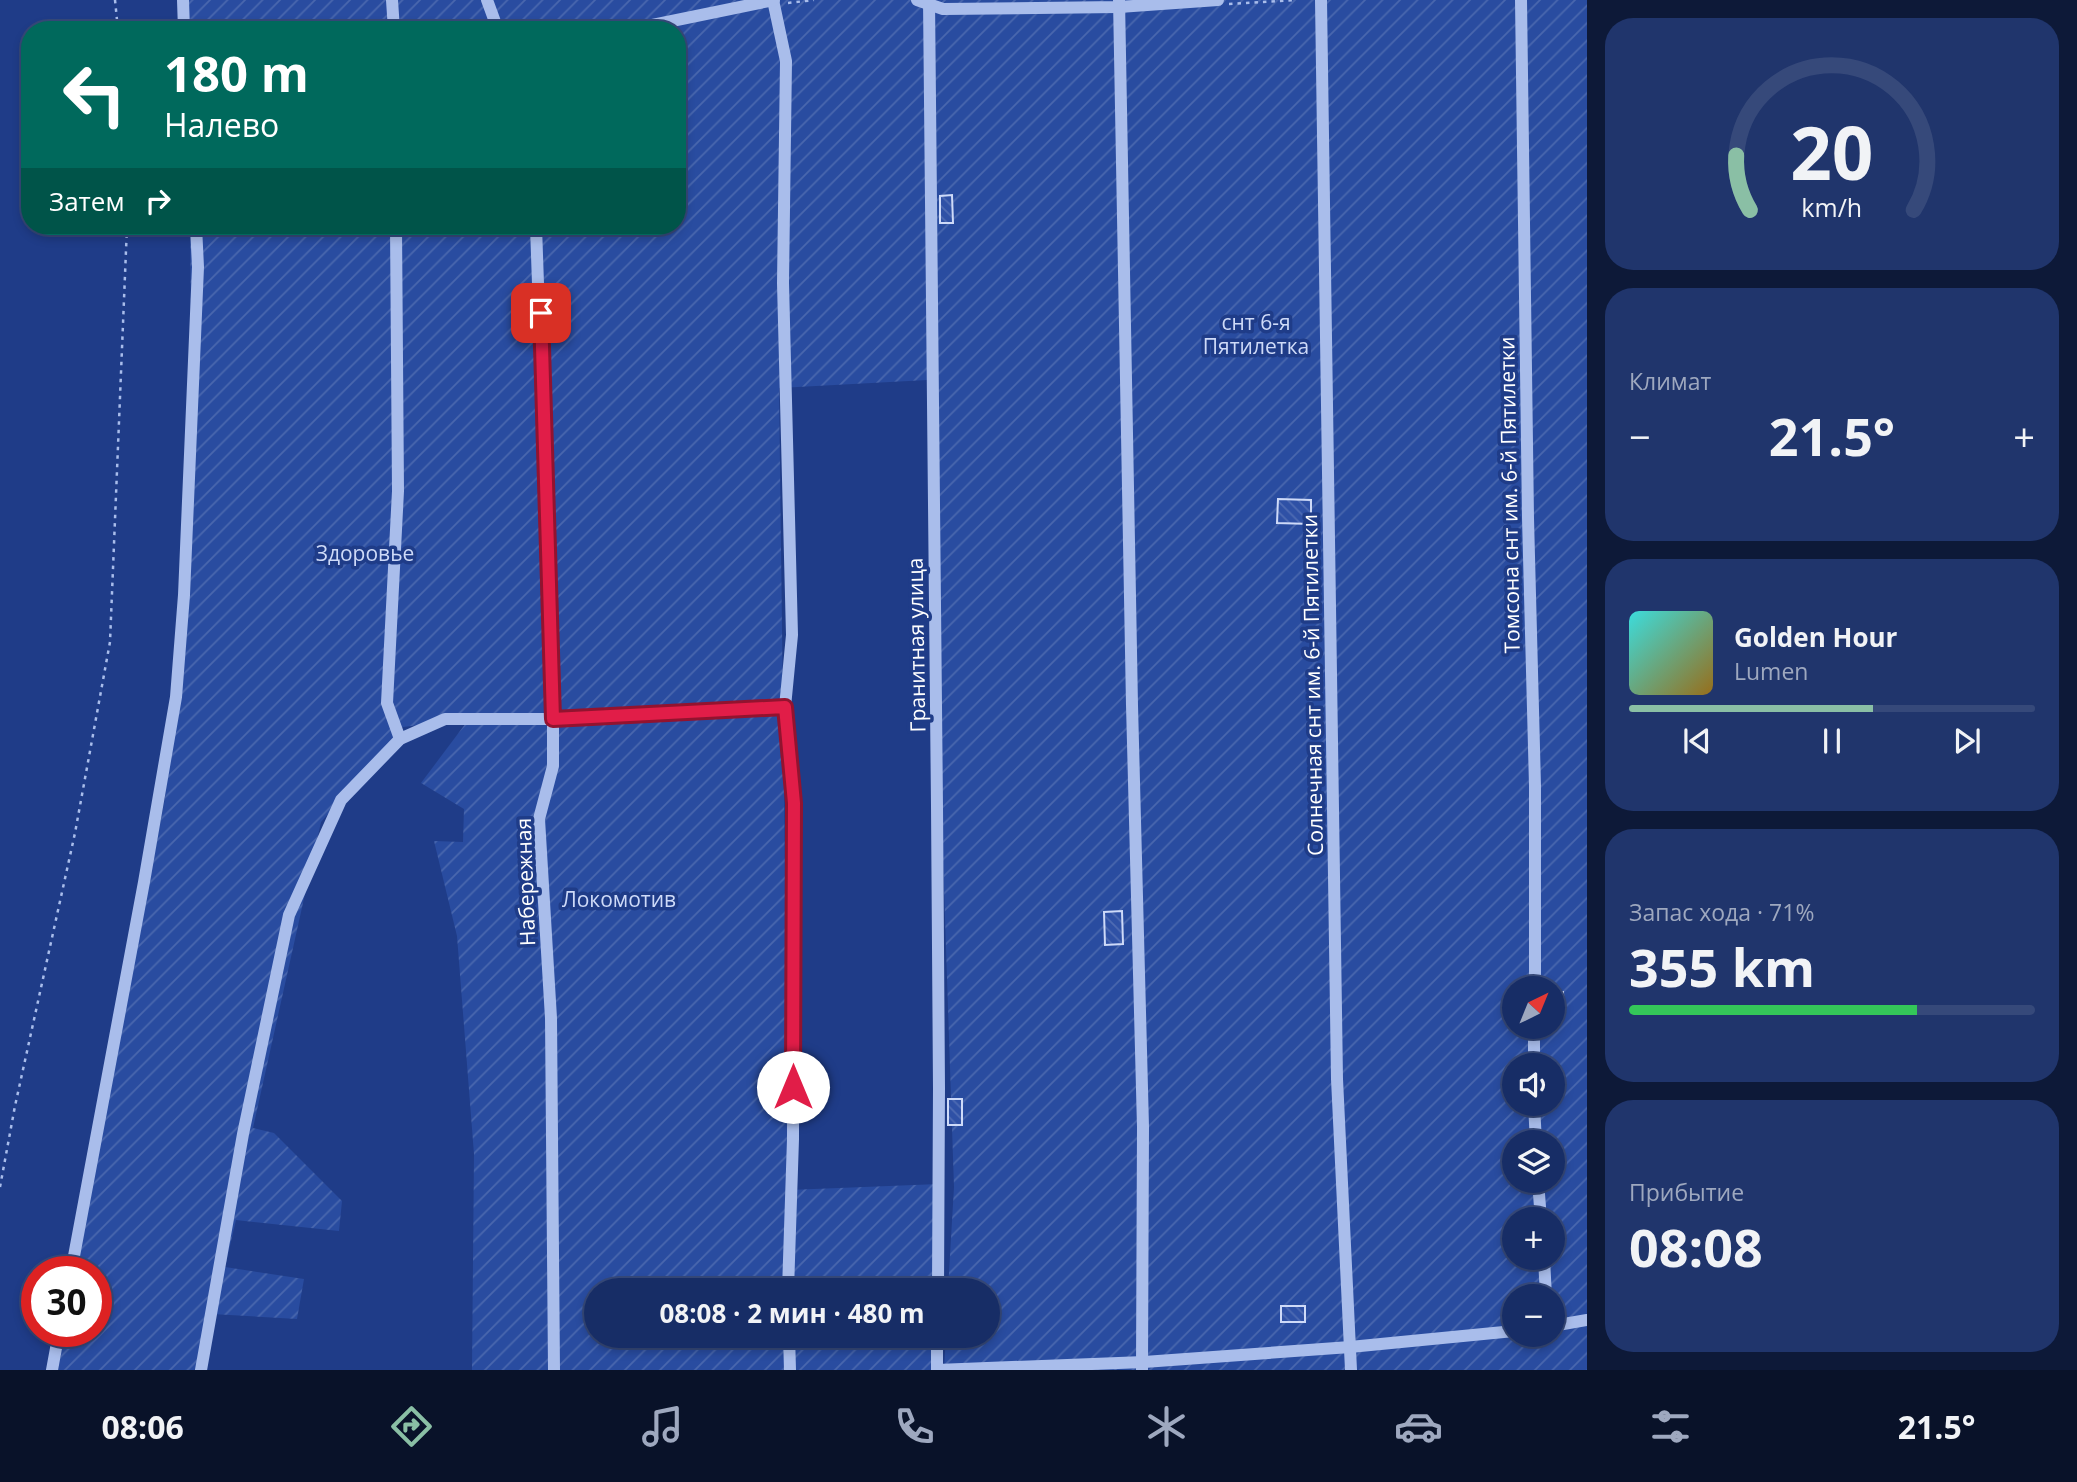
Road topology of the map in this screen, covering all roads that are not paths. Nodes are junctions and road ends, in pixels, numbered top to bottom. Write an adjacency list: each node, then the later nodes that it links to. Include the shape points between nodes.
1 (183, 0): 11 (street)
2 (392, 0): 12 (street)
3 (487, 0): 13 (street)
4 (774, 0): 10 (street); 18 (street, via 786,61 783,283 792,635)
5 (1218, 0): 9 (street)
6 (1321, 0): 29 (street, Солнечная снт им. 6-й Пятилетки, via 1337,1079)
7 (1521, 0): 21 (street, Томсона снт им. 6-й Пятилетки)
8 (925, 1): 9 (street, via 943,9); 24 (street, Гранитная улица, via 937,820)
9 (1119, 4): 32 (street, via 1143,1127)
10 (722, 5): 14 (street)
11 (184, 21)
12 (393, 21)
13 (495, 21)
14 (662, 21)
15 (196, 235): 22 (street, via 184,595 176,696)
16 (396, 235): 20 (street, via 398,491 387,703)
17 (536, 235): 19 (street, Набережная)
18 (785, 707): 19 (street); 23 (street, via 794,803)
19 (553, 719): 20 (street, via 445,719); 35 (street, Набережная, via 552,766 539,819 551,1018)
20 (400, 739): 34 (street, via 341,800 289,915 243,1134)
21 (1535, 976)
22 (74, 1256)
23 (788, 1278)
24 (938, 1278)
25 (1587, 1320): 26 (street)
26 (1565, 1324)
27 (1502, 1332): 29 (street)
28 (56, 1347): 33 (street)
29 (1350, 1347): 32 (street); 38 (street, Солнечная снт им. 6-й Пятилетки)
30 (789, 1348): 36 (street)
31 (937, 1348): 37 (street)
32 (1141, 1366): 37 (street)
33 (52, 1370)
34 (201, 1370)
35 (554, 1370)
36 (790, 1370)
37 (937, 1370)
38 (1351, 1370)

